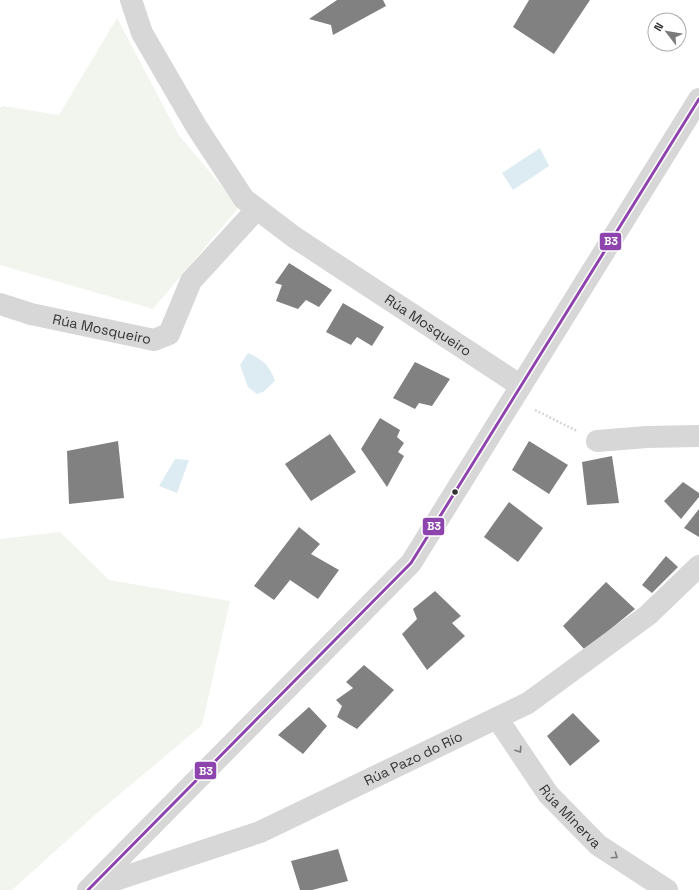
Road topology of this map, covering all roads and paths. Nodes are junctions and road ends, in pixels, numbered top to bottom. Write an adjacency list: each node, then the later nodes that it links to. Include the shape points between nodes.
1 (131, 0): 3 (street, Rúa Mosqueiro, via 142,33 196,126 244,199)
2 (699, 99): 5 (street)
3 (257, 209): 4 (street, Rúa Mosqueiro, via 191,281 169,334 154,340 31,314); 5 (street, Rúa Mosqueiro)
4 (0, 304)
5 (517, 392): 7 (path, via 552,420); 10 (street, via 411,563)
6 (699, 436): 7 (street)
7 (597, 441)
8 (699, 566): 9 (street, Rúa Pazo do Río, via 648,615 528,703)
9 (497, 718): 10 (street, Rúa Pazo do Río, via 260,832); 11 (street, Rúa Minerva, one-way to 11, via 548,794 598,845)
10 (90, 889)
11 (667, 890)

